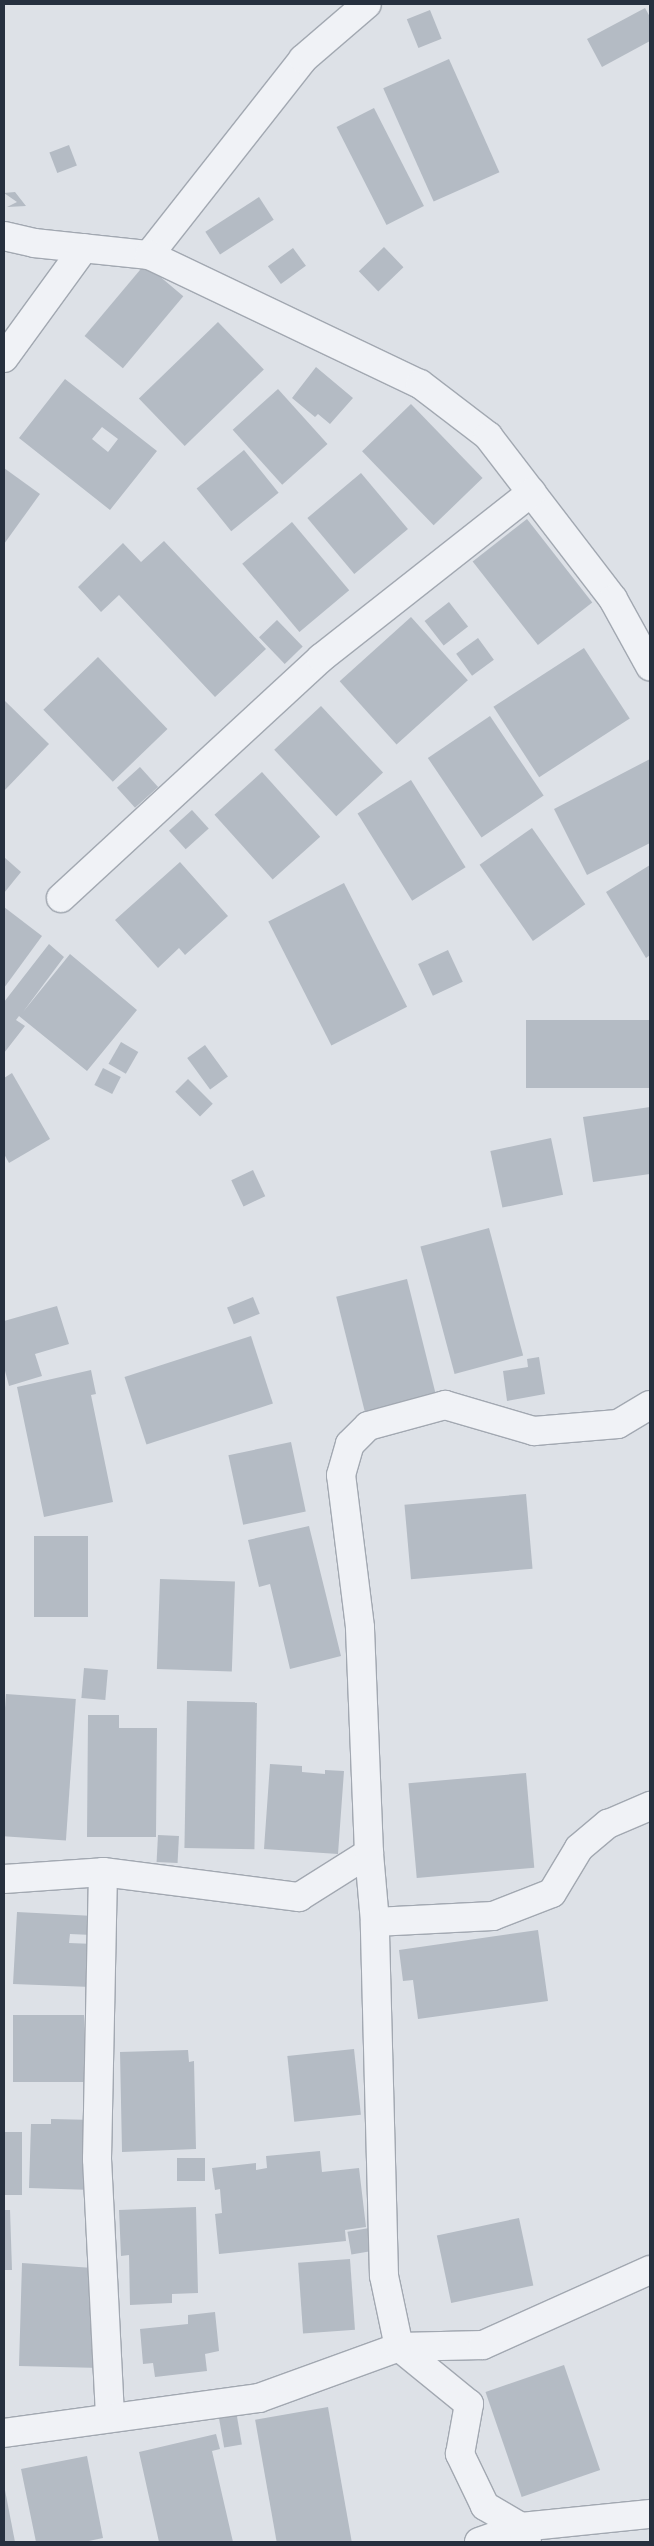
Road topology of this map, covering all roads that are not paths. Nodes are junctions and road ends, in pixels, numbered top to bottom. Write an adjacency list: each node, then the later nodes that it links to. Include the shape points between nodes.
1 (367, 4): 4 (street, via 303,59)
2 (4, 236): 3 (street)
3 (84, 248): 4 (street); 5 (street)
4 (149, 256): 6 (street, via 420,384 488,436)
5 (4, 358)
6 (532, 492): 7 (street, via 613,599); 8 (street, via 321,658)
7 (650, 666)
8 (62, 898)
9 (650, 1405): 11 (street, via 618,1424 534,1431 445,1405 368,1426 350,1444 341,1475 360,1627)
10 (650, 1806): 14 (street, via 608,1824 579,1848 552,1893 493,1916)
11 (368, 1853): 12 (street, via 299,1897); 14 (street)
12 (103, 1872): 13 (street); 17 (street, via 97,2159)
13 (4, 1879)
14 (375, 1922): 16 (street, via 384,2276)
15 (650, 2270): 16 (street, via 483,2345)
16 (399, 2346): 17 (street, via 259,2398); 20 (street, via 469,2404 460,2454 485,2506)
17 (110, 2416): 18 (street)
18 (4, 2433)
19 (650, 2514): 20 (street)
20 (524, 2534): 21 (street)
21 (479, 2542)

